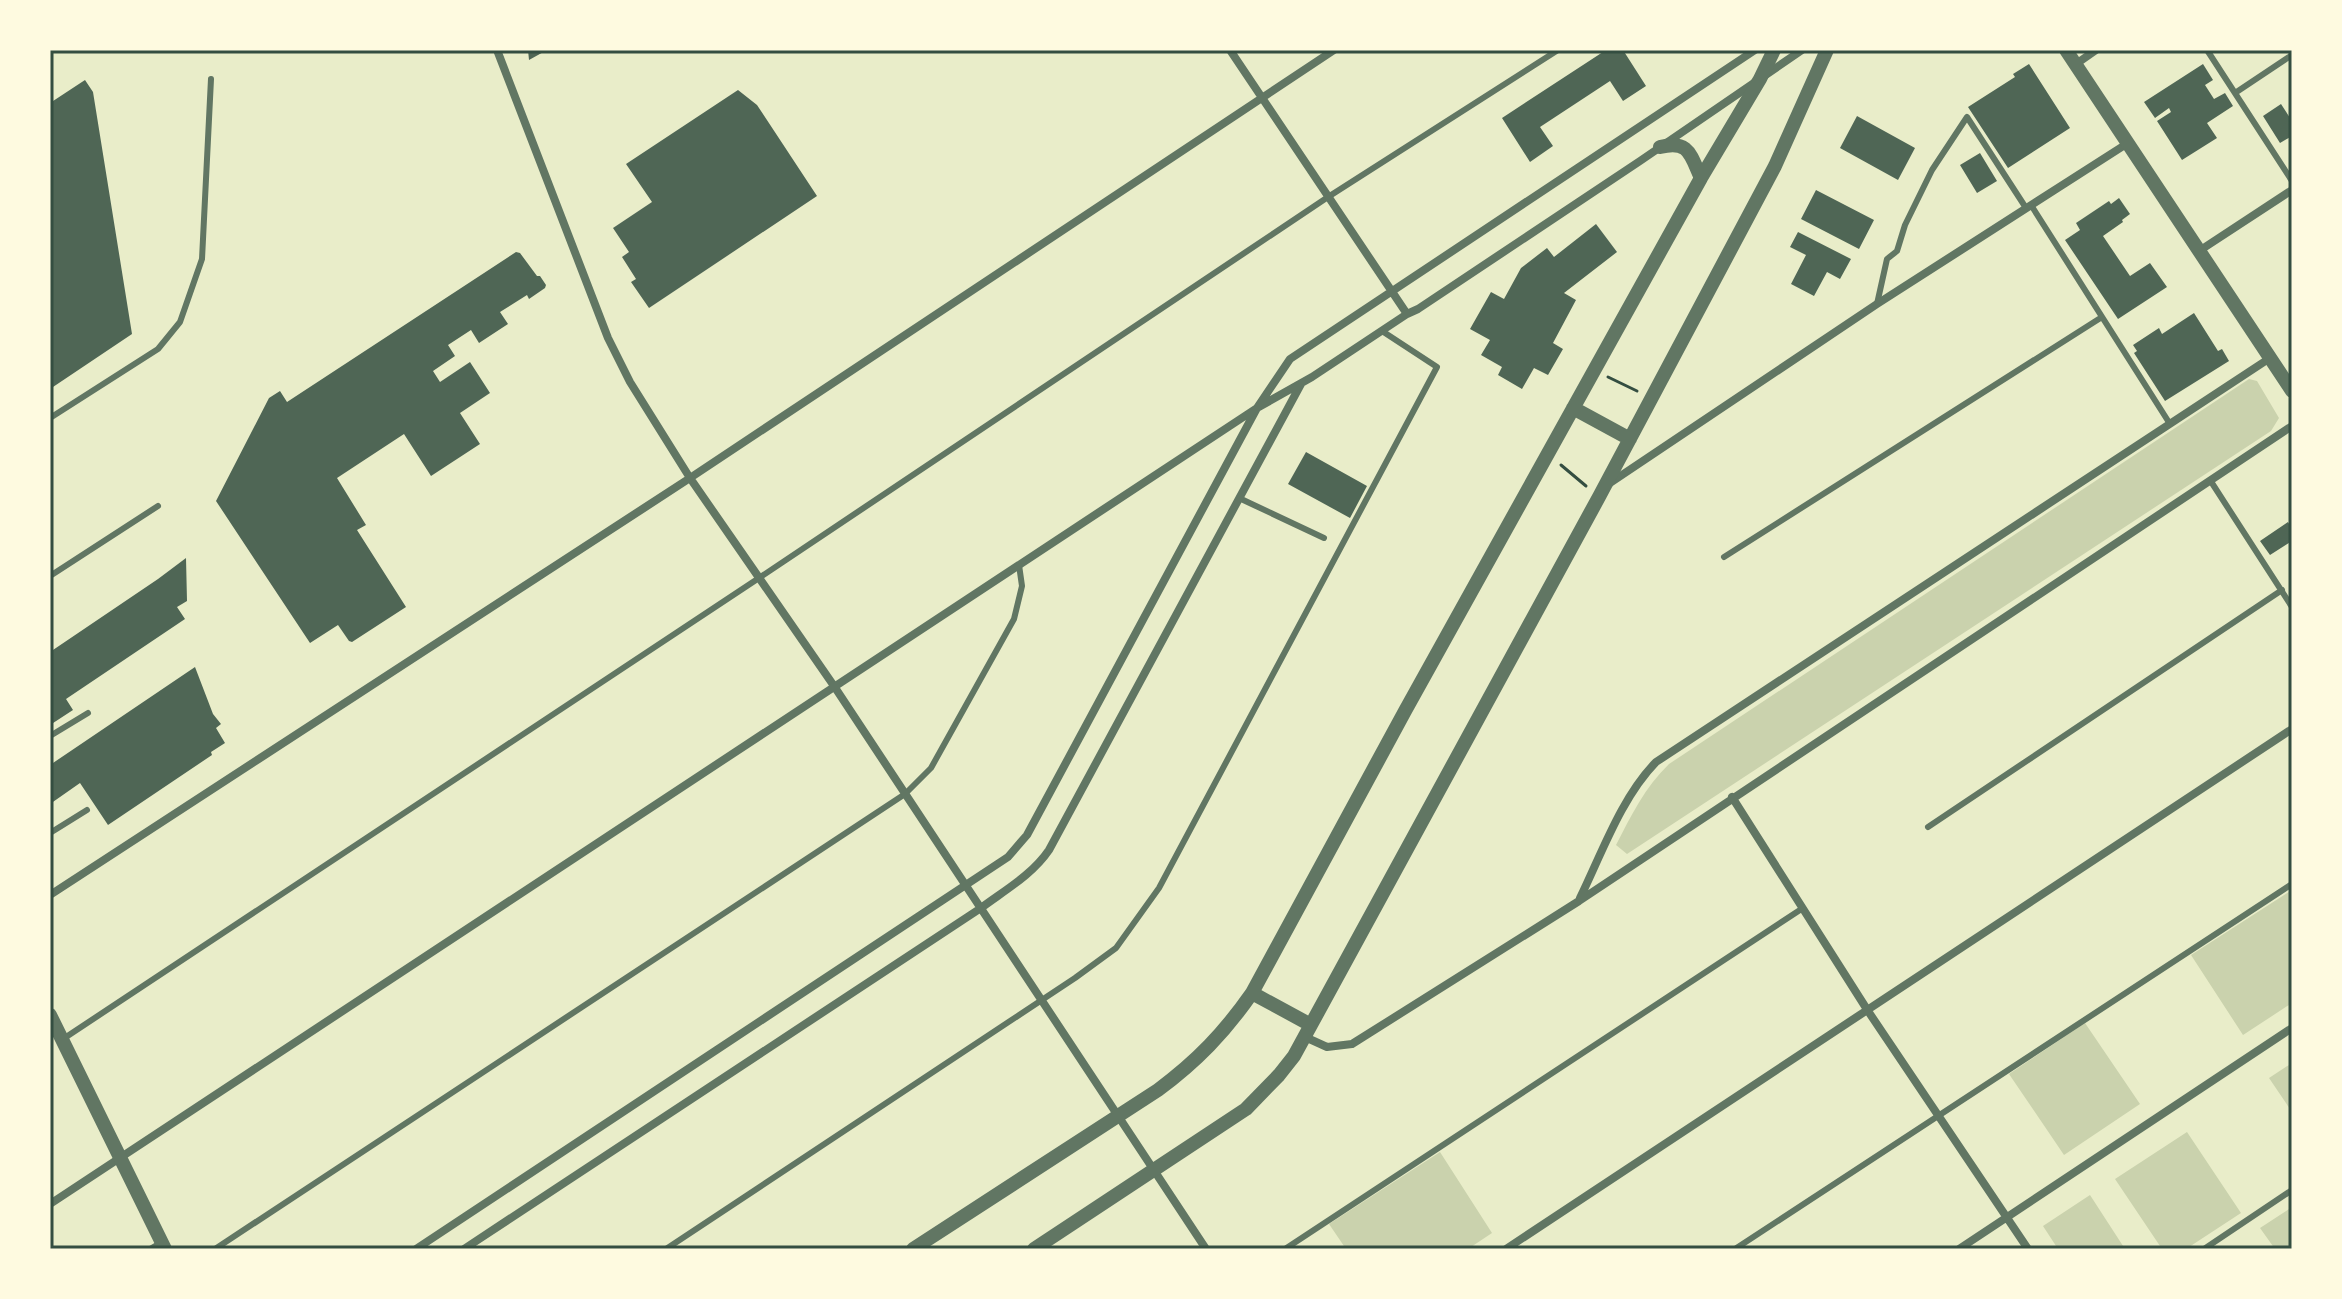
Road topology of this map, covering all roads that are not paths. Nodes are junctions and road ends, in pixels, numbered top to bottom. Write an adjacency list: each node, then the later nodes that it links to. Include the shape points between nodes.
1 (497, 50): 40 (street, via 608,338)
2 (1230, 50): 17 (street)
3 (1334, 50): 17 (street)
4 (1558, 50): 23 (lane)
5 (1755, 50): 26 (street)
6 (1774, 50): 15 (street)
7 (1802, 50): 15 (street)
8 (1827, 50): 39 (street, via 1775,166)
9 (2066, 50): 13 (street)
10 (2096, 50): 13 (street)
11 (2207, 50): 16 (lane)
12 (2292, 55): 16 (lane)
13 (2076, 64): 18 (street)
14 (211, 79): 36 (lane, via 202,259 180,322 158,349)
15 (1760, 79): 19 (street); 20 (street)
16 (2235, 93): 21 (lane)
17 (1262, 98): 23 (street); 40 (street)
18 (2128, 143): 24 (street); 25 (street)
19 (1660, 147): 20 (street, via 1683,146); 28 (street)
20 (1701, 178): 35 (street)
21 (2292, 181)
22 (2292, 190): 25 (street)
23 (1328, 197): 26 (street); 49 (lane)
24 (2029, 206): 27 (street); 27 (lane, via 1967,117 1932,170 1897,251 1887,259); 29 (lane)
25 (2199, 251): 31 (street)
26 (1392, 292): 28 (street); 34 (street, via 1290,359)
27 (1877, 304): 42 (street)
28 (1407, 314): 30 (street)
29 (2102, 317): 37 (lane); 46 (lane)
30 (1382, 331): 32 (street); 68 (lane, via 1437,367 1159,888 1116,948)
31 (2270, 358): 33 (street); 37 (street)
32 (1301, 384): 34 (street); 43 (street)
33 (2292, 391)
34 (1257, 408): 47 (street); 62 (street, via 1027,835 1008,857)
35 (1573, 408): 39 (street); 67 (street)
36 (50, 418)
37 (2170, 424): 64 (street, via 1656,762 1642,776)
38 (2292, 426): 41 (street)
39 (1630, 439): 42 (street)
40 (690, 478): 49 (street); 63 (street)
41 (2210, 480): 50 (lane); 57 (street)
42 (1604, 487): 72 (street)
43 (1239, 498): 45 (lane); 65 (street, via 1049,850 1030,872)
44 (158, 506): 48 (lane)
45 (1324, 538)
46 (1724, 557)
47 (1019, 565): 52 (street); 56 (lane, via 1022,586 1014,619 931,768)
48 (50, 576)
49 (759, 578): 52 (street); 73 (lane)
50 (2282, 590): 51 (lane); 59 (lane)
51 (2292, 607)
52 (834, 686): 56 (street); 76 (street)
53 (88, 713): 55 (lane)
54 (2292, 729): 69 (street)
55 (50, 736)
56 (905, 794): 62 (street); 82 (lane)
57 (1732, 797): 64 (street); 66 (street)
58 (87, 810): 60 (lane)
59 (1928, 827)
60 (50, 833)
61 (2292, 884): 75 (lane)
62 (966, 886): 65 (street); 83 (street)
63 (50, 895)
64 (1579, 901): 72 (street, via 1352,1044 1327,1047)
65 (981, 908): 68 (street); 84 (street)
66 (1803, 908): 69 (street); 89 (lane)
67 (1252, 993): 72 (street); 74 (street, via 1189,1067)
68 (1042, 1000): 74 (street); 85 (lane)
69 (1868, 1011): 75 (street); 90 (street)
70 (50, 1015): 73 (street)
71 (2292, 1028): 80 (street)
72 (1308, 1031): 77 (street, via 1279,1075 1246,1109)
73 (62, 1040): 76 (street)
74 (1118, 1115): 77 (street); 86 (street)
75 (1938, 1115): 80 (street); 91 (lane)
76 (120, 1157): 79 (street); 81 (street)
77 (1154, 1170): 87 (street); 88 (street)
78 (2292, 1190): 94 (lane)
79 (50, 1204)
80 (2006, 1217): 92 (street); 93 (street)
81 (159, 1247)
82 (215, 1249)
83 (416, 1249)
84 (464, 1249)
85 (666, 1249)
86 (913, 1249)
87 (1034, 1249)
88 (1206, 1249)
89 (1285, 1249)
90 (1506, 1249)
91 (1735, 1249)
92 (1959, 1249)
93 (2028, 1249)
94 (2204, 1249)

